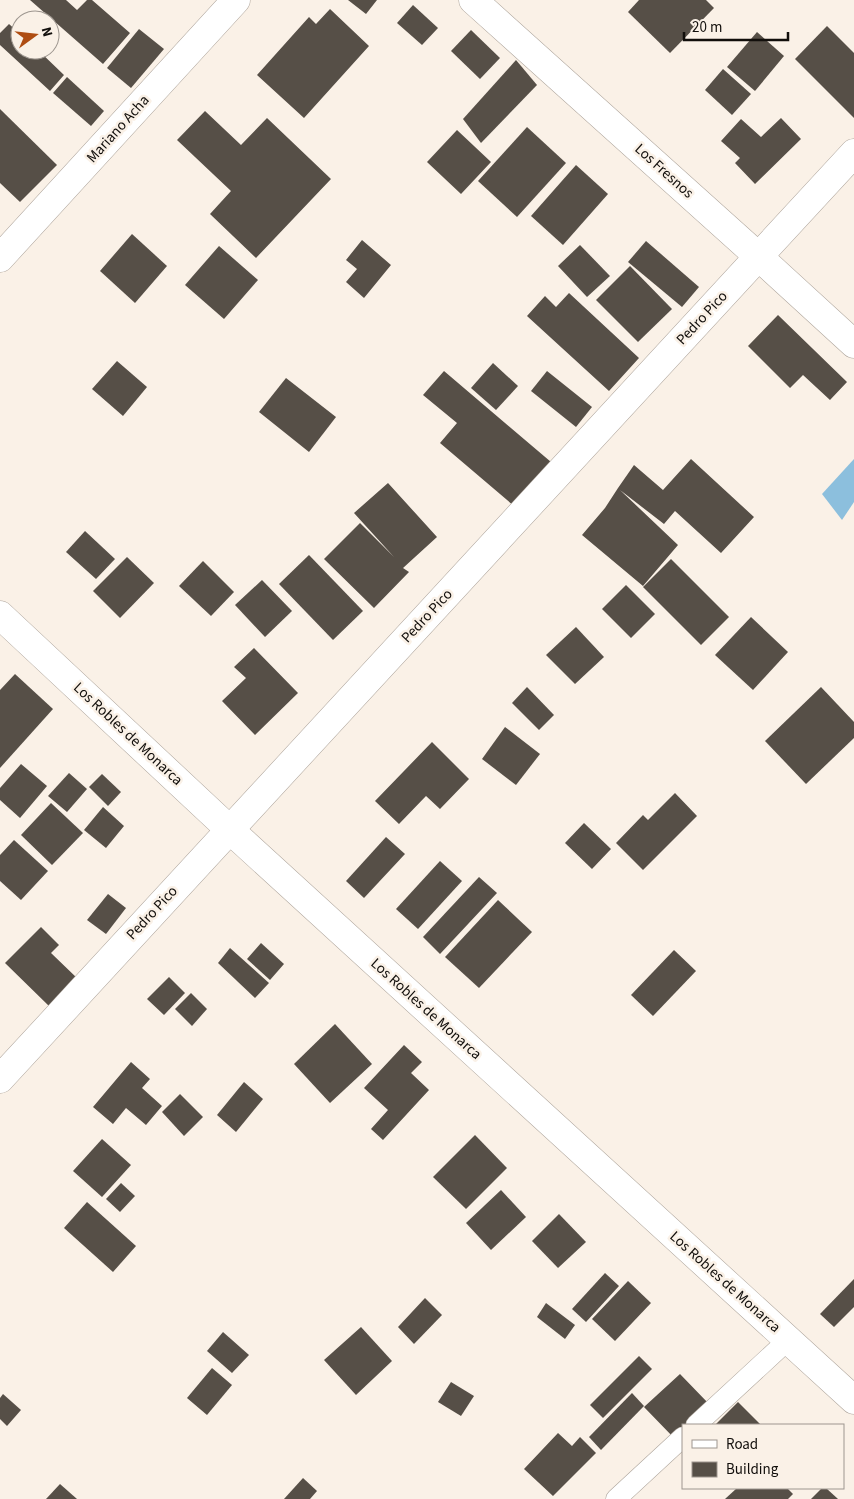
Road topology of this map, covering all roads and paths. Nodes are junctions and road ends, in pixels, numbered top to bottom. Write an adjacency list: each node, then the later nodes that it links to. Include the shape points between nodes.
1 (236, 0): 5 (street, Mariano Acha)
2 (473, 0): 4 (street, Los Fresnos)
3 (854, 153): 4 (street, Pedro Pico)
4 (759, 257): 6 (street, Los Fresnos); 8 (street, Pedro Pico)
5 (0, 258)
6 (854, 344)
7 (0, 615): 8 (street, Los Robles de Monarca)
8 (229, 829): 9 (street, Pedro Pico); 10 (street, Los Robles de Monarca)
9 (0, 1079)
10 (788, 1340): 11 (street, Los Robles de Monarca); 12 (lane)
11 (854, 1400)
12 (697, 1424)
13 (682, 1438): 14 (lane)
14 (616, 1499)

